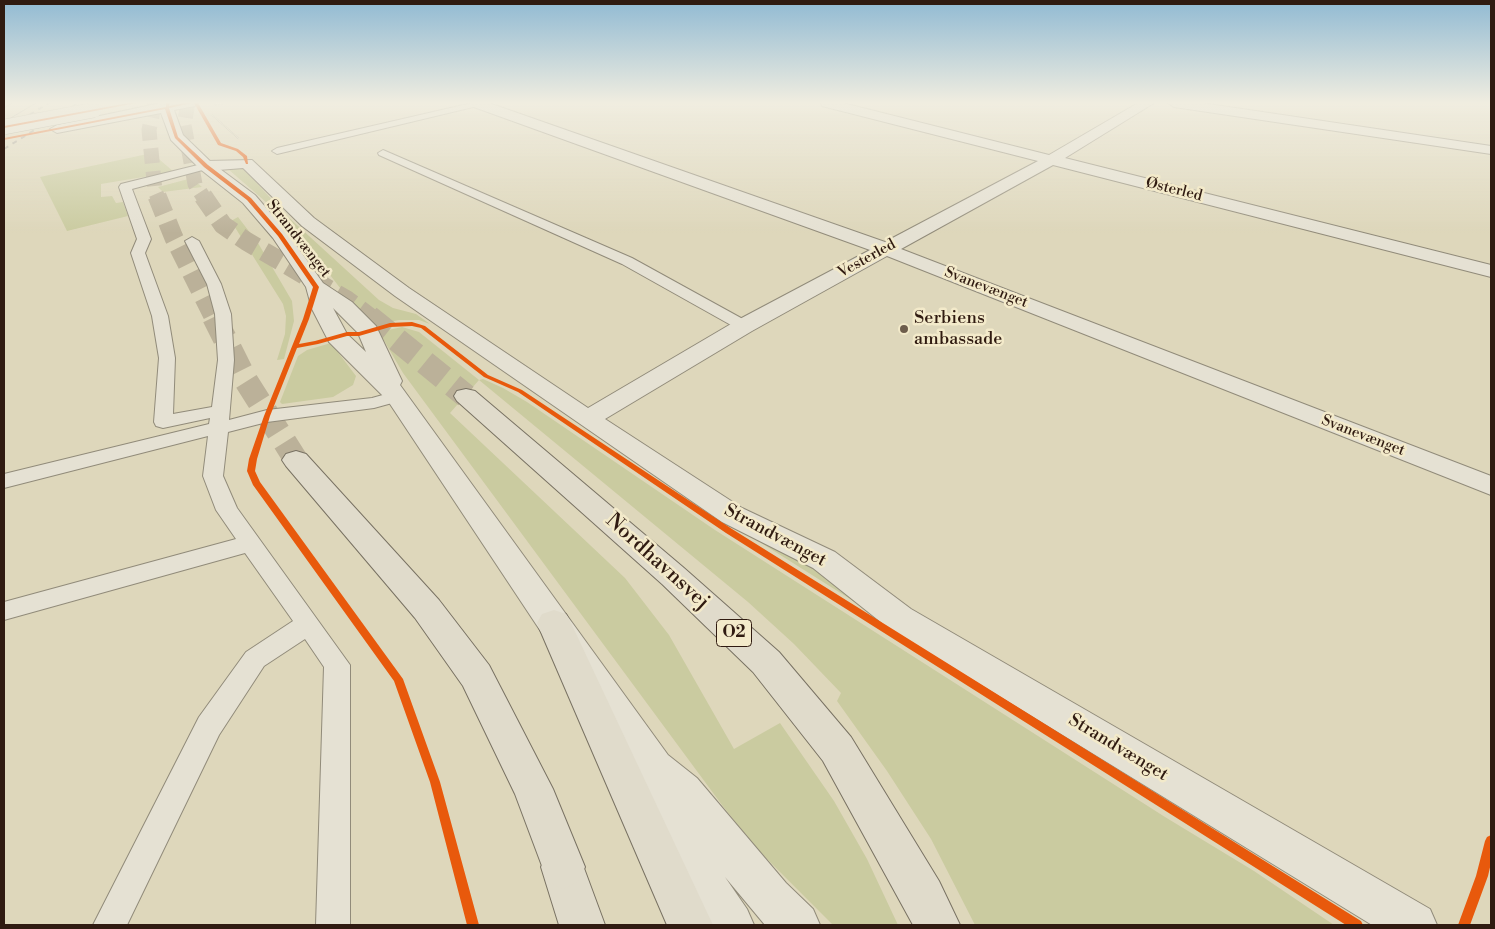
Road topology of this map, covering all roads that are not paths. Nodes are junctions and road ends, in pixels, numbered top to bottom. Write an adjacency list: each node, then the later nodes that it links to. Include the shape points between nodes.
1 (185, 146): 11 (street, Strandvænget)
2 (306, 146): 9 (lane)
3 (598, 146): 13 (street, Svanevænget)
4 (1002, 146): 10 (street, Østerled)
5 (1074, 146): 10 (street, Vesterled)
6 (1466, 146): 7 (street)
7 (1491, 150)
8 (383, 153): 15 (lane, via 627,261)
9 (262, 157): 11 (street); 19 (street, Strandvænget, via 308,222 402,292)
10 (1053, 159): 13 (street, Vesterled); 14 (street, Østerled)
11 (206, 166): 16 (street, Strandvænget, via 249,199 280,235 316,287 338,337); 18 (lane, via 125,187 144,239 138,253 161,324 167,358 163,422)
12 (192, 241): 18 (lane, via 214,284 223,314 226,360)
13 (885, 249): 15 (street, Vesterled); 22 (street, Svanevænget)
14 (1491, 271)
15 (744, 326): 19 (street, Vesterled)
16 (397, 396): 18 (lane, via 374,403); 25 (street, Strandvænget)
17 (466, 396): 34 (main road, Nordhavnsvej / O2, via 673,576 766,662 837,749)
18 (219, 419): 21 (lane); 23 (lane, via 213,476 227,510)
19 (587, 419): 35 (street, Strandvænget, via 732,515 824,560 908,623)
20 (296, 460): 30 (main road, via 427,609 476,676 533,789)
21 (4, 481)
22 (1491, 486)
23 (251, 544): 24 (lane); 26 (lane)
24 (4, 611)
25 (554, 623): 27 (street, Strandvænget); 31 (main road)
26 (308, 624): 28 (lane, via 255,660 209,726); 29 (lane, via 337,665)
27 (654, 768): 32 (street, Strandvænget, via 683,841 711,896); 33 (street, Strandvænget, via 683,792 770,900)
28 (110, 925)
29 (333, 925)
30 (582, 925)
31 (690, 925)
32 (731, 925)
33 (797, 925)
34 (937, 925)
35 (1414, 925)

